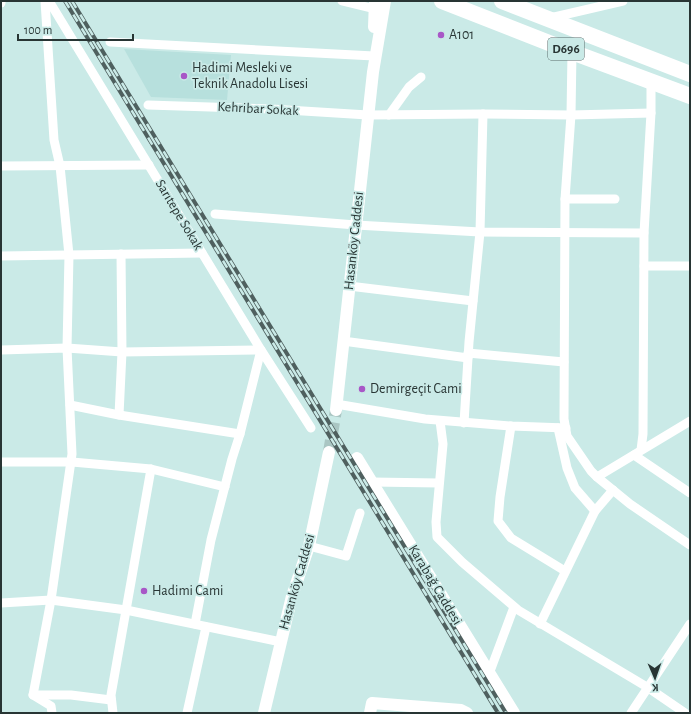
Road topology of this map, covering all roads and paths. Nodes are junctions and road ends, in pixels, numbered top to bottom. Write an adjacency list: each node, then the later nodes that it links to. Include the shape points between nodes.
1 (45, 1): 26 (street, via 54,140)
2 (49, 1): 24 (street, Sarıtepe Sokak)
3 (342, 1): 8 (street)
4 (385, 1): 13 (street)
5 (442, 1): 11 (highway, D696)
6 (502, 1): 9 (highway, D696)
7 (623, 1): 9 (street)
8 (375, 5): 12 (street)
9 (548, 19): 14 (highway, D696)
10 (110, 42): 12 (street)
11 (572, 52): 16 (highway, D696); 23 (street)
12 (374, 56): 13 (street)
13 (373, 72): 21 (street, Hasanköy Caddesi)
14 (690, 74)
15 (421, 77): 22 (street, via 409,87)
16 (651, 81): 17 (highway, D696); 19 (street)
17 (690, 96)
18 (148, 105): 21 (street, Kehribar Sokak)
19 (650, 113): 23 (street, Kehribar Sokak); 33 (street)
20 (483, 114): 22 (street, Kehribar Sokak); 23 (street, Kehribar Sokak); 31 (street)
21 (368, 115): 22 (street, Kehribar Sokak); 30 (street, Hasanköy Caddesi)
22 (389, 115)
23 (571, 115): 27 (street)
24 (149, 165): 26 (street); 34 (street, Sarıtepe Sokak)
25 (1, 166): 26 (street)
26 (60, 166): 36 (street)
27 (565, 199): 28 (street); 32 (street)
28 (615, 199)
29 (215, 214): 30 (street)
30 (356, 225): 31 (street); 40 (street, Hasanköy Caddesi)
31 (480, 232): 32 (street); 41 (street)
32 (565, 233): 33 (street); 48 (street)
33 (644, 233): 38 (street)
34 (202, 253): 35 (street); 45 (street, Sarıtepe Sokak)
35 (121, 254): 36 (street); 46 (street)
36 (69, 255): 37 (street); 43 (street)
37 (1, 256)
38 (644, 266): 39 (street); 60 (street, via 643,434)
39 (690, 266)
40 (349, 286): 41 (street); 42 (street, Hasanköy Caddesi)
41 (473, 301): 47 (street)
42 (343, 341): 47 (street); 50 (street, Hasanköy Caddesi)
43 (67, 348): 44 (street); 46 (street); 49 (street)
44 (1, 350)
45 (261, 350): 46 (street); 56 (street, Sarıtepe Sokak); 58 (street)
46 (122, 352): 51 (street)
47 (468, 355): 48 (street); 54 (street)
48 (564, 362): 57 (street)
49 (70, 405): 51 (street); 63 (street)
50 (336, 407): 52 (street)
51 (119, 415): 58 (street)
52 (440, 421): 54 (street); 67 (street, via 443,444)
53 (690, 421): 60 (street)
54 (464, 423): 55 (street)
55 (511, 426): 57 (street); 75 (street, via 498,521 511,538)
56 (311, 428)
57 (562, 428): 65 (street); 71 (street, via 567,468 575,488)
58 (240, 434): 68 (street)
59 (329, 452): 74 (street, Hasanköy Caddesi)
60 (637, 453): 65 (street); 70 (street)
61 (357, 458): 66 (street, Karabağ Caddesi)
62 (1, 462): 63 (street)
63 (72, 462): 64 (street); 76 (street)
64 (151, 469): 68 (street); 79 (street)
65 (597, 477): 69 (street)
66 (372, 482): 67 (street); 85 (street, Karabağ Caddesi)
67 (439, 483): 78 (street, via 437,537)
68 (225, 487): 80 (street)
69 (613, 490): 71 (street); 73 (street)
70 (690, 493)
71 (595, 511): 75 (street)
72 (360, 513): 74 (street, via 346,556)
73 (690, 545)
74 (309, 546): 84 (street, Hasanköy Caddesi, via 292,596)
75 (565, 571): 81 (street)
76 (51, 600): 77 (street); 79 (street); 87 (street)
77 (1, 603)
78 (514, 607): 81 (street); 85 (street)
79 (126, 610): 80 (street); 88 (street)
80 (194, 624): 83 (street)
81 (540, 624): 86 (street)
82 (690, 624): 86 (street)
83 (206, 627): 84 (street); 91 (street)
84 (281, 642): 92 (street, Hasanköy Caddesi)
85 (489, 674): 95 (street, Karabağ Caddesi)
86 (647, 687): 96 (street); 97 (street)
87 (33, 695): 88 (street, via 71,695); 89 (street, via 52,706)
88 (111, 700): 90 (street)
89 (52, 713)
90 (112, 713)
91 (187, 713)
92 (264, 713)
93 (370, 713): 94 (street, via 372,702 461,710)
94 (467, 713)
95 (514, 713)
96 (631, 713)
97 (685, 713)

